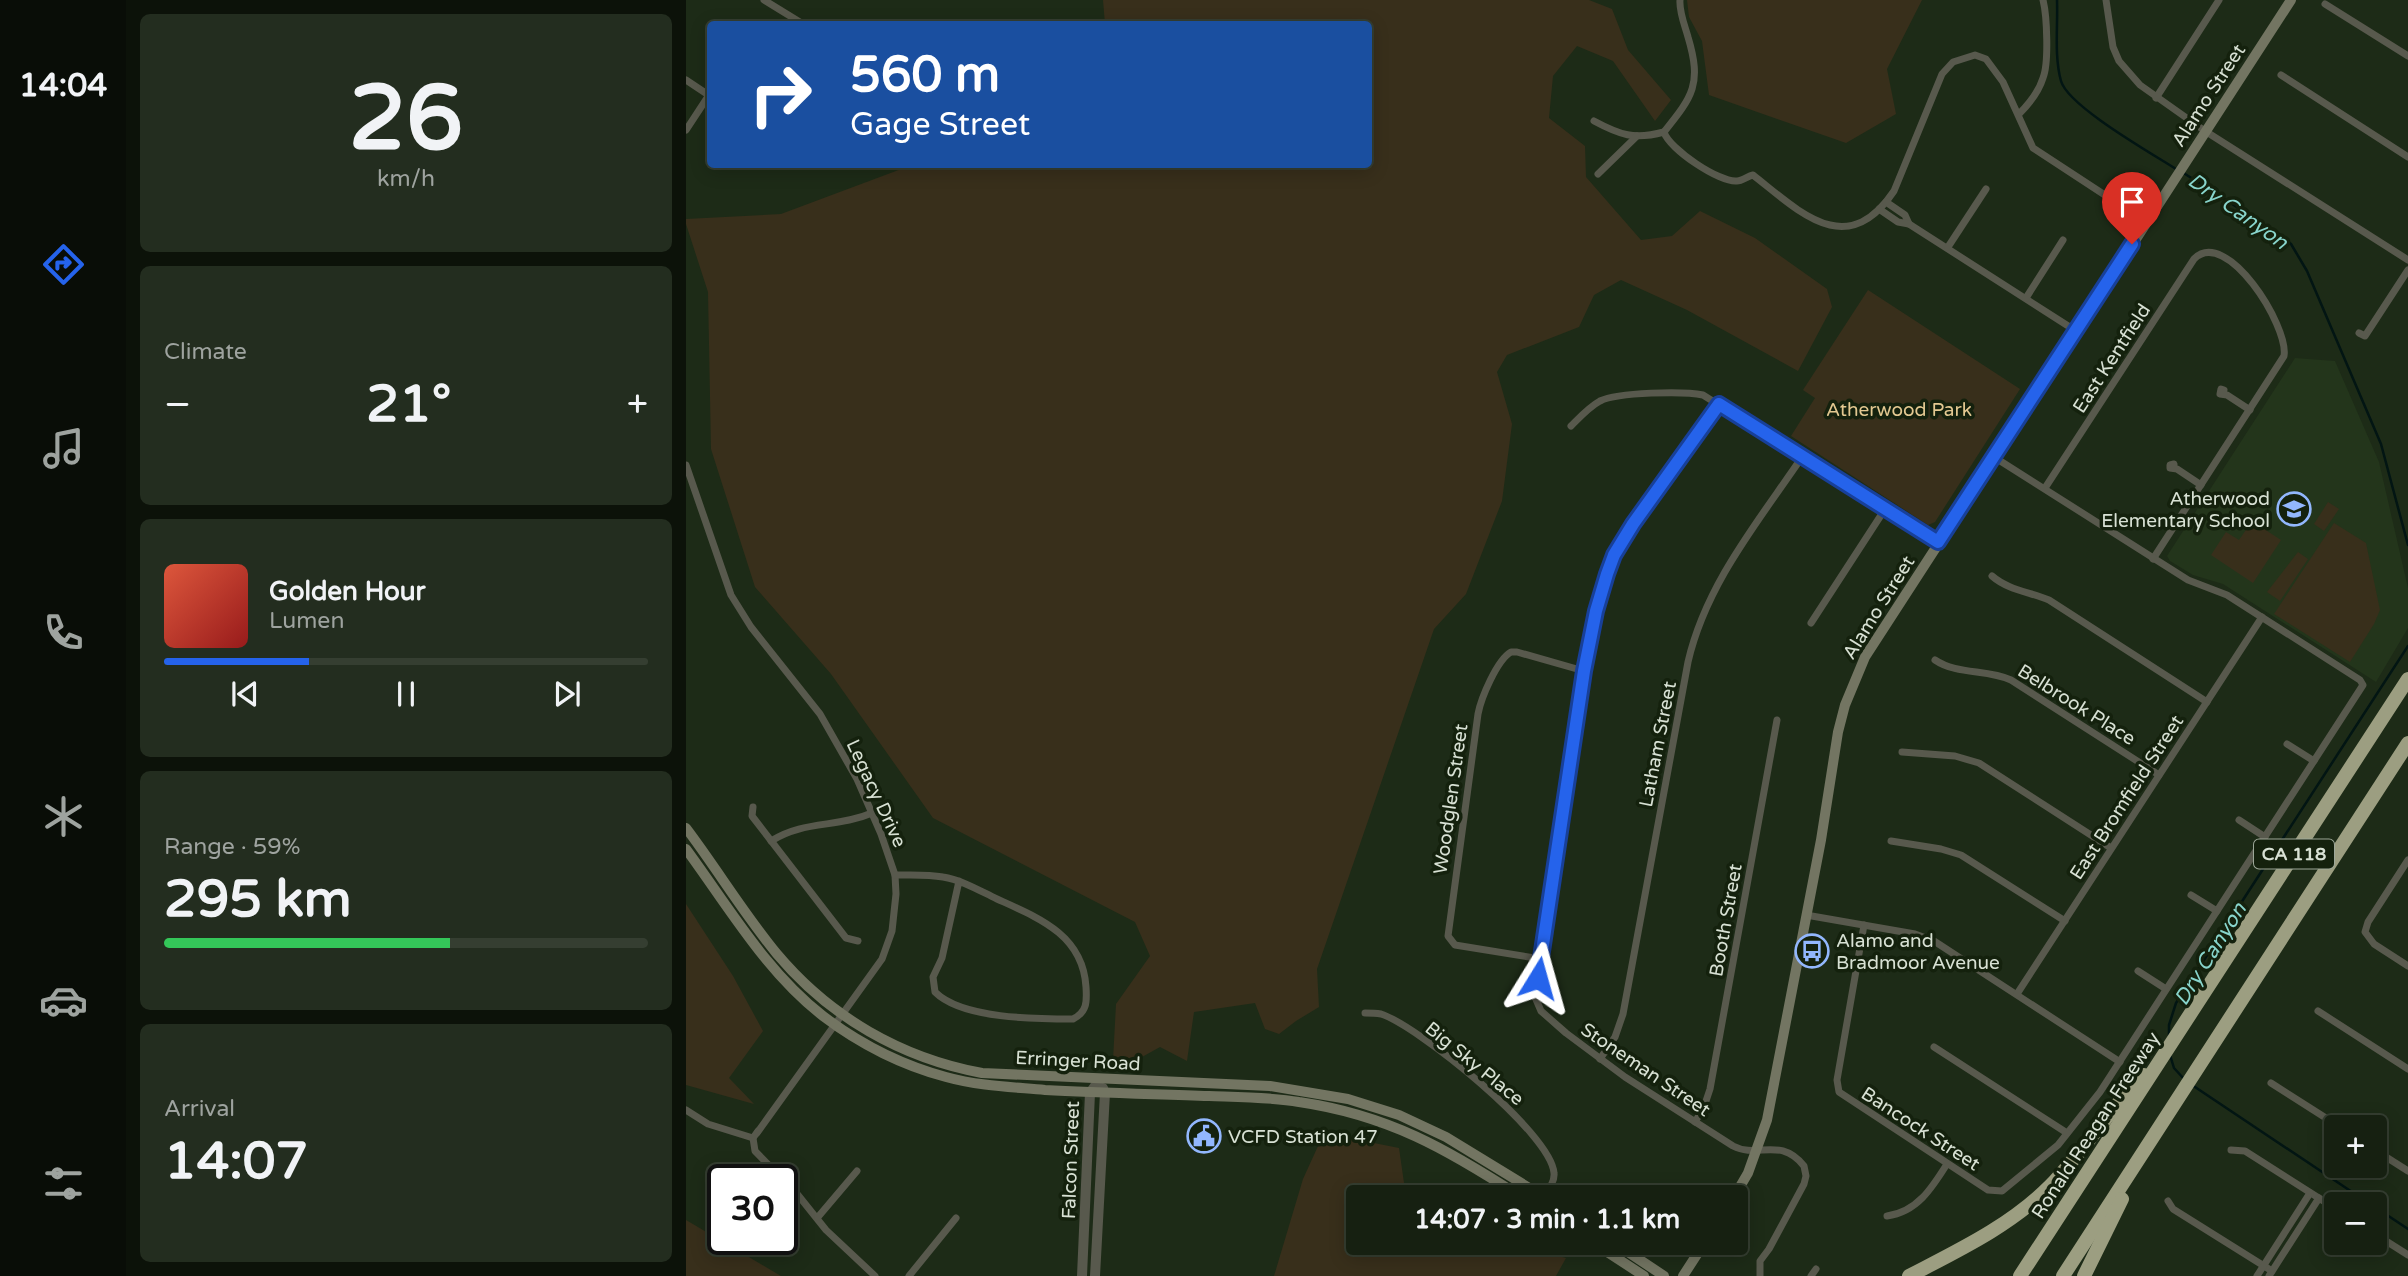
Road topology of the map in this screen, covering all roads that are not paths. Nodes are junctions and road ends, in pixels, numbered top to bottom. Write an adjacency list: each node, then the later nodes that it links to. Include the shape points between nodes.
1 (764, 0): 8 (street)
2 (1680, 0): 19 (street, via 1695,78 1688,103)
3 (2043, 0): 15 (street, via 2044,76)
4 (2106, 0): 13 (street, via 2110,36 2119,61)
5 (2219, 0): 13 (street)
6 (2291, 0): 18 (main road, Alamo Street)
7 (2325, 4): 9 (street)
8 (798, 21)
9 (2408, 56)
10 (2281, 75): 21 (street)
11 (686, 80): 12 (street)
12 (707, 93)
13 (2156, 98): 18 (street)
14 (707, 99): 17 (street)
15 (2019, 114): 24 (street, via 1986,59 1975,54 1953,62 1942,74); 26 (street, via 2033,148)
16 (1594, 121): 20 (street)
17 (686, 130)
18 (2205, 131): 26 (main road, Alamo Street); 30 (street)
19 (1664, 132): 20 (street); 25 (street, via 1674,148 1692,161 1728,180 1753,175 1807,218 1828,226 1844,228)
20 (1637, 136): 22 (street)
21 (2408, 157)
22 (1598, 174)
23 (1986, 189): 29 (street)
24 (1886, 202): 25 (street); 27 (street, via 1905,215)
25 (1880, 209): 27 (street)
26 (2146, 222): 33 (main road, Alamo Street)
27 (1909, 224): 29 (street)
28 (2063, 240): 32 (street)
29 (1948, 247): 32 (street)
30 (2408, 260)
31 (2408, 270): 34 (street, via 2365,336)
32 (2026, 298): 33 (street)
33 (2076, 331): 40 (main road, Alamo Street)
34 (2359, 333)
35 (2224, 390): 37 (street, via 2220,394)
36 (1719, 404): 38 (street, via 1695,394 1617,396 1598,402); 39 (street); 52 (street, Stoneman Street, via 1614,555)
37 (2250, 410): 43 (street); 44 (street, East Kentfield, via 2285,350 2257,287 2238,268 2203,252 2194,259)
38 (1571, 426)
39 (1802, 457): 45 (street); 90 (street, Latham Street, via 1726,569 1699,623 1623,1014)
40 (1994, 457): 44 (street); 46 (main road, Alamo Street)
41 (2174, 464): 43 (street, via 2170,468)
42 (686, 465): 62 (street, Legacy Drive, via 731,595 820,714)
43 (2202, 485): 47 (street)
44 (2045, 488): 47 (street)
45 (1885, 509): 46 (street); 50 (street)
46 (1938, 542): 75 (main road, Alamo Street, via 1865,657 1845,705)
47 (2154, 559): 49 (street)
48 (1992, 576): 54 (street, via 2006,587 2049,600)
49 (2262, 617): 54 (street, East Bromfield Street); 59 (street, via 2360,680 2362,688)
50 (1811, 623)
51 (1935, 660): 60 (street, Belbrook Place, via 1950,668 1989,672 2011,680)
52 (1584, 671): 79 (street, Stoneman Street); 79 (street, Woodglen Street, via 1511,652 1501,661 1478,714 1448,936 1455,945)
53 (2408, 678): 89 (highway, Ronald Reagan Freeway / CA 118)
54 (2207, 702): 60 (street, East Bromfield Street)
55 (1777, 720): 99 (street, Booth Street, via 1710,1089)
56 (2408, 743): 100 (highway, CA 118)
57 (2287, 744): 59 (street)
58 (1902, 752): 68 (street, via 1955,756 1979,763)
59 (2314, 761): 65 (street)
60 (2159, 775): 68 (street, East Bromfield Street)
61 (753, 807): 66 (street, via 752,816)
62 (872, 814): 66 (street, via 794,828); 71 (street, Legacy Drive)
63 (2239, 820): 65 (street)
64 (686, 828): 86 (main road, Erringer Road, via 776,953)
65 (2264, 837): 74 (street)
66 (771, 841): 78 (street, via 846,938)
67 (1891, 841): 76 (street, via 1961,855)
68 (2111, 848): 76 (street, East Bromfield Street)
69 (686, 849): 87 (main road, Erringer Road, via 775,970)
70 (2408, 860): 80 (street, via 2365,932 2374,944)
71 (895, 875): 72 (street); 86 (street, Legacy Drive, via 895,912 888,945)
72 (959, 881): 72 (street, via 1060,932 1083,969 1087,1003 1079,1016 1003,1016 953,1003 935,992 933,977 942,958)
73 (2190, 895): 74 (street)
74 (2217, 911): 82 (street)
75 (1806, 915): 77 (street); 103 (main road, Alamo Street, via 1767,1120)
76 (2065, 921): 83 (street, East Bromfield Street)
77 (1864, 925): 83 (street, via 1934,941); 106 (street, Bancock Street, via 1836,1086 1843,1096)
78 (858, 941)
79 (1541, 959): 90 (street, Stoneman Street, via 1535,997 1538,1006)
80 (2408, 966)
81 (2138, 971): 82 (street)
82 (2166, 989): 91 (street)
83 (2017, 994): 91 (street)
84 (2318, 1011): 92 (street)
85 (1365, 1013): 111 (street, Big Sky Place, via 1382,1015 1415,1034 1512,1111 1544,1149 1553,1167)
86 (843, 1015): 87 (street, Legacy Drive); 93 (main road, Erringer Road, via 898,1048 959,1069)
87 (836, 1025): 95 (main road, Erringer Road, via 887,1056 946,1077 993,1086); 102 (street, Legacy Drive)
88 (1934, 1047): 101 (street)
89 (2162, 1057): 135 (highway, via 2130,1088 2049,1187 1985,1236); 136 (highway, Ronald Reagan Freeway / CA 118)
90 (1600, 1059): 99 (street, Stoneman Street)
91 (2120, 1062): 101 (street)
92 (2408, 1069)
93 (1100, 1079): 95 (street, Falcon Street); 96 (street, Falcon Street); 110 (main road, Erringer Road, via 1270,1086 1348,1099 1399,1115 1446,1137)
94 (2272, 1083): 98 (street)
95 (1090, 1093): 96 (main road, Erringer Road); 129 (street, Falcon Street)
96 (1105, 1093): 109 (main road, Erringer Road, via 1275,1099 1342,1109 1440,1147); 130 (street, Falcon Street)
97 (686, 1110): 102 (street, via 708,1124)
98 (2324, 1117)
99 (1695, 1122): 103 (street, Stoneman Street, via 1741,1150)
100 (2157, 1131): 137 (highway, CA 118); 138 (highway)
101 (2067, 1133): 106 (street, Bancock Street, via 2009,1188 1995,1192)
102 (755, 1136): 118 (street, via 755,1152)
103 (1757, 1149): 112 (main road, Alamo Street); 134 (street, Stoneman Street, via 1780,1149 1800,1161 1806,1171 1804,1184 1760,1261)
104 (2231, 1150): 113 (street, via 2245,1151)
105 (2387, 1158): 108 (street)
106 (1947, 1164): 117 (street, via 1916,1204)
107 (858, 1171): 118 (street)
108 (2408, 1171)
109 (1502, 1185)
110 (1524, 1185)
111 (1550, 1185)
112 (1741, 1185)
113 (2310, 1193): 114 (street); 125 (street)
114 (2319, 1198): 116 (street); 126 (street)
115 (2168, 1201): 125 (street, via 2173,1209)
116 (2324, 1201)
117 (1887, 1216)
118 (818, 1217): 127 (street)
119 (956, 1218): 128 (street)
120 (2387, 1242): 124 (street)
121 (1611, 1255): 131 (main road)
122 (1632, 1255): 132 (main road)
123 (1697, 1255): 133 (main road)
124 (2408, 1255)
125 (2264, 1266): 126 (street); 139 (street)
126 (2270, 1273)
127 (875, 1276)
128 (909, 1276)
129 (1082, 1276)
130 (1096, 1276)
131 (1644, 1276)
132 (1664, 1276)
133 (1683, 1276)
134 (1760, 1276)
135 (1909, 1276)
136 (2020, 1276)
137 (2063, 1276)
138 (2084, 1276)
139 (2257, 1276)

